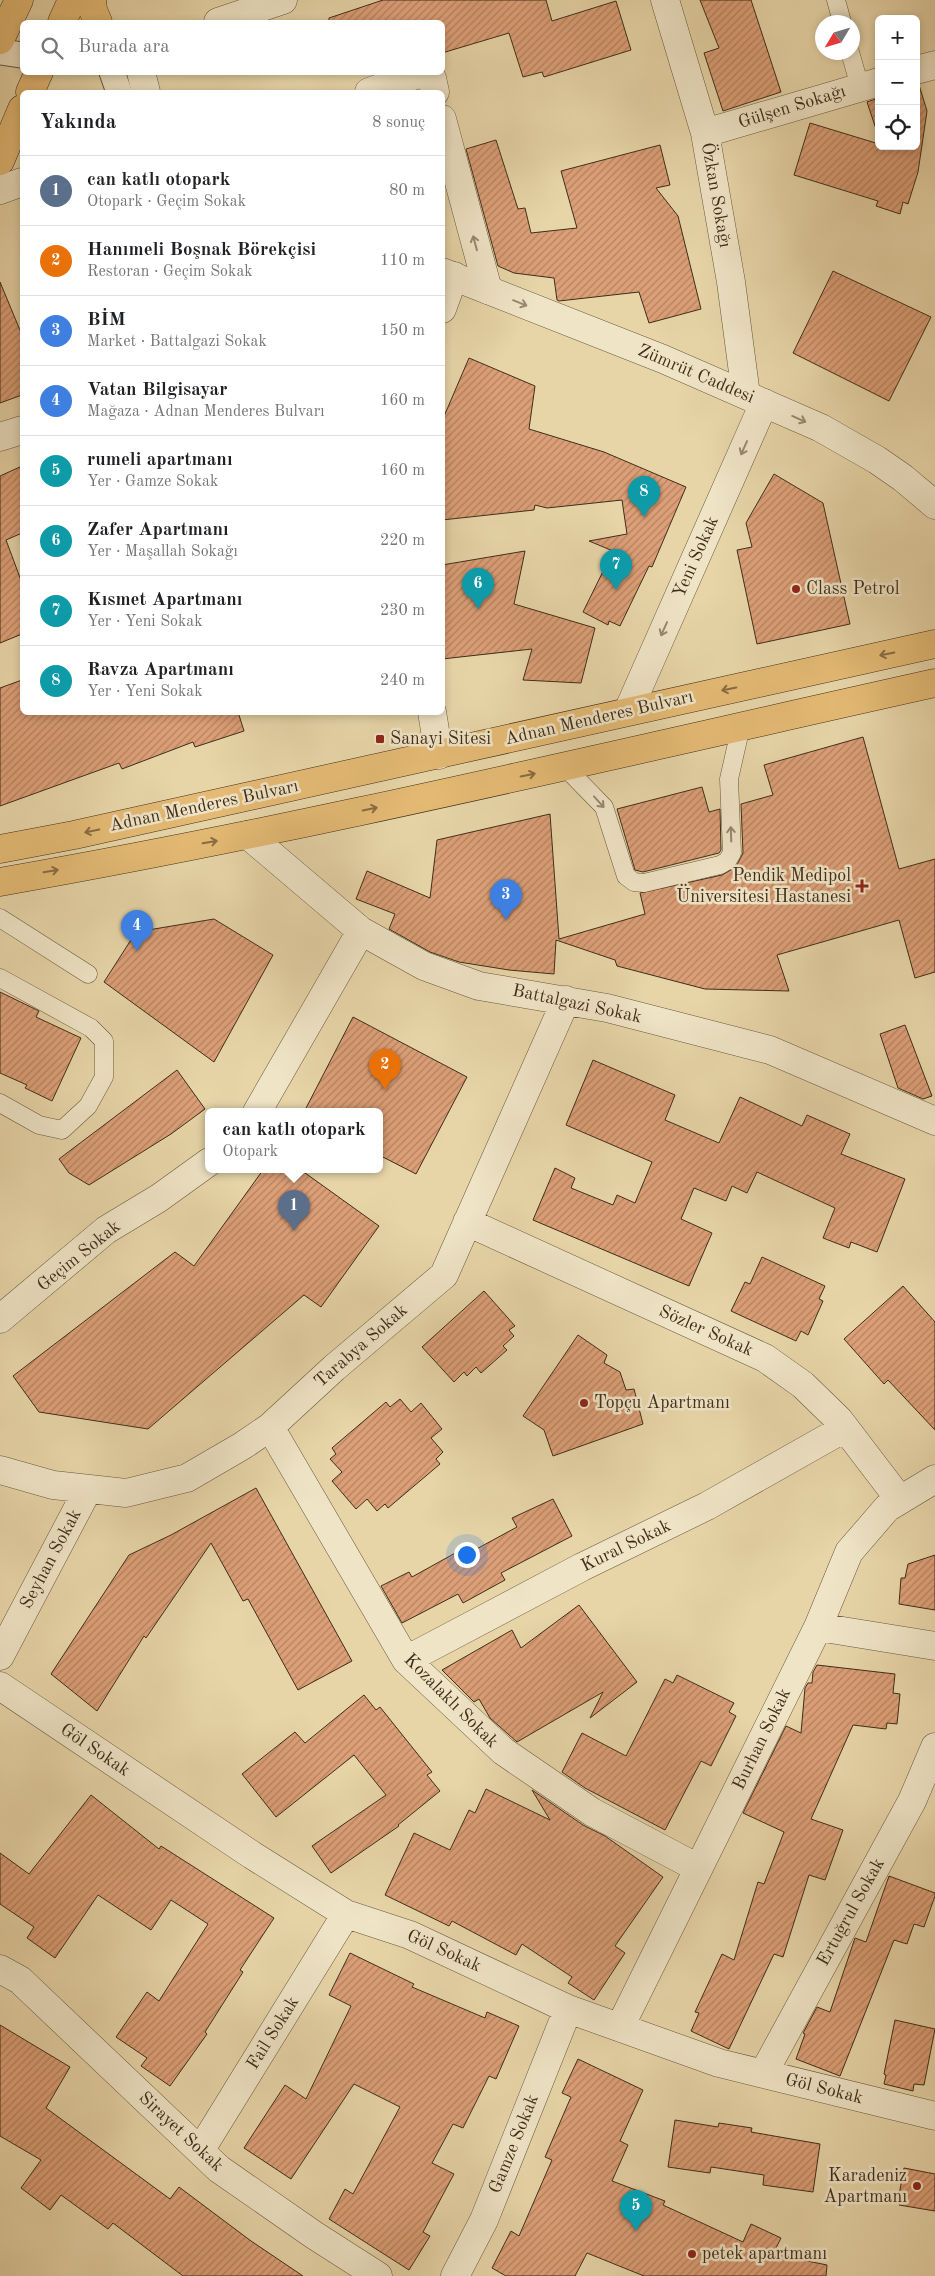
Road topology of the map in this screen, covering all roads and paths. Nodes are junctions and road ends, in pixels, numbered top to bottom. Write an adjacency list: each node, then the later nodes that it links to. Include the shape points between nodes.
1 (19, 0): 11 (main road)
2 (72, 0): 8 (main road)
3 (92, 0): 9 (main road)
4 (283, 0): 10 (street)
5 (666, 0): 30 (street, Özkan Sokağı)
6 (836, 0): 7 (lane)
7 (840, 15)
8 (63, 20)
9 (97, 20)
10 (224, 20)
11 (0, 40)
12 (0, 52): 13 (street)
13 (20, 55)
14 (855, 60): 22 (lane)
15 (935, 65): 16 (street)
16 (920, 69)
17 (38, 75): 23 (main road)
18 (113, 75): 24 (street)
19 (142, 75): 25 (street)
20 (415, 75): 26 (street)
21 (428, 75): 27 (street)
22 (869, 84): 30 (street, Gülşen Sokağı)
23 (31, 90)
24 (118, 90)
25 (146, 90)
26 (374, 90)
27 (435, 90)
28 (20, 114): 31 (main road)
29 (445, 130): 35 (street, one-way to 29)
30 (705, 133): 37 (street, Özkan Sokağı)
31 (0, 161)
32 (20, 183): 33 (street)
33 (0, 190)
34 (448, 274): 35 (street, Zümrüt Caddesi); 36 (street)
35 (488, 290): 37 (street, Zümrüt Caddesi, one-way to 37)
36 (445, 292)
37 (755, 399): 40 (street, Zümrüt Caddesi, one-way to 40, via 821,428 877,460); 43 (street, Yeni Sokak, one-way to 43)
38 (20, 431): 39 (street)
39 (0, 437)
40 (935, 505)
41 (935, 644): 43 (main road, Adnan Menderes Bulvarı, one-way to 43)
42 (935, 683): 45 (main road, Adnan Menderes Bulvarı)
43 (628, 711): 46 (main road, Adnan Menderes Bulvarı)
44 (432, 715): 46 (street)
45 (741, 726): 47 (main road, Adnan Menderes Bulvarı); 47 (lane, one-way to 45, via 604,807 626,876 634,882 644,883 720,865 732,853 729,779)
46 (439, 755): 49 (main road, Adnan Menderes Bulvarı, one-way to 49)
47 (565, 767): 48 (main road, Adnan Menderes Bulvarı, one-way to 47)
48 (248, 836): 52 (main road, Adnan Menderes Bulvarı, one-way to 48); 54 (street, Battalgazi Sokak)
49 (46, 840): 50 (main road); 51 (main road, Adnan Menderes Bulvarı)
50 (0, 842)
51 (0, 849)
52 (1, 883)
53 (0, 918): 55 (lane)
54 (361, 932): 57 (street, Battalgazi Sokak, via 424,966 479,986); 59 (street)
55 (88, 974)
56 (0, 978): 58 (lane, via 91,1028 104,1041 104,1077 88,1106 62,1130 39,1125)
57 (566, 1000): 60 (street, Battalgazi Sokak, via 770,1050); 62 (street, Tarabya Sokak)
58 (0, 1103)
59 (259, 1108)
60 (935, 1121)
61 (205, 1165): 63 (street, Geçim Sokak, via 106,1230)
62 (467, 1222): 64 (street, Tarabya Sokak, via 444,1275); 65 (street, Sözler Sokak, via 765,1358 803,1385)
63 (0, 1319)
64 (270, 1427): 68 (street, Tarabya Sokak, via 187,1478 126,1493); 73 (street, Kozalaklı Sokak)
65 (845, 1428): 69 (street, Sözler Sokak); 73 (street, Kural Sokak, via 707,1506 582,1567)
66 (0, 1470): 68 (street, Tarabya Sokak, via 53,1485)
67 (935, 1479): 69 (street, Burhan Sokak)
68 (88, 1489): 72 (street, Seyhan Sokak)
69 (900, 1500): 70 (street, Burhan Sokak, via 887,1508 849,1552)
70 (818, 1627): 71 (street); 76 (street, Burhan Sokak)
71 (935, 1646)
72 (0, 1656)
73 (406, 1660): 76 (street, Kozalaklı Sokak, via 503,1751 592,1812)
74 (0, 1686): 77 (street, Göl Sokak)
75 (935, 1747): 81 (street, Ertuğrul Sokak, via 912,1801)
76 (698, 1868): 80 (street, Burhan Sokak)
77 (346, 1914): 79 (street, Göl Sokak, via 410,1935); 83 (street, Fail Sokak)
78 (0, 1969): 83 (street, Sirayet Sokak, via 20,1980)
79 (568, 2008): 80 (street, Göl Sokak); 85 (street, Gamze Sokak, via 484,2220)
80 (620, 2028): 81 (street, Göl Sokak, via 719,2063)
81 (763, 2074): 82 (street, Göl Sokak)
82 (935, 2116)
83 (200, 2151): 84 (street, Sirayet Sokak, via 219,2170)
84 (378, 2276)
85 (455, 2276)

